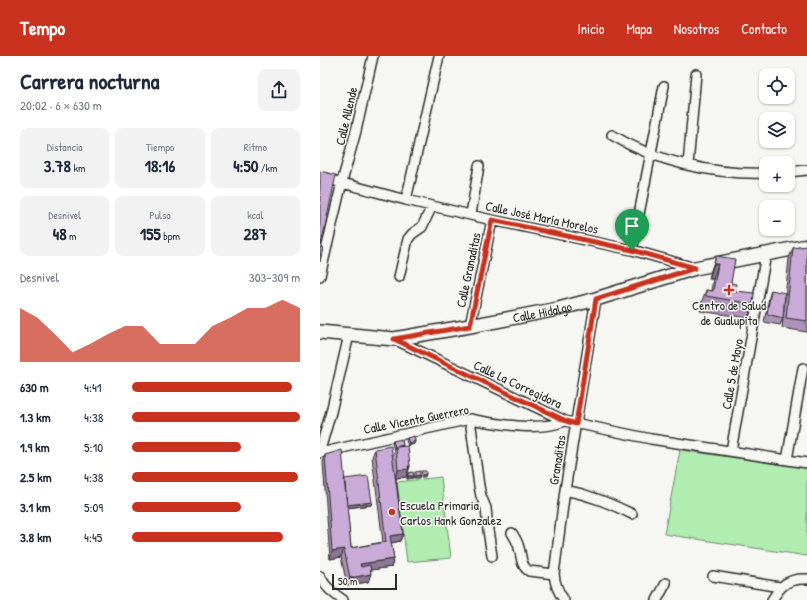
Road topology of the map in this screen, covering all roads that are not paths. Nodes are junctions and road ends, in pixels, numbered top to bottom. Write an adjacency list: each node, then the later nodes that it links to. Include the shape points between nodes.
1 (373, 56): 13 (street, Calle Allende)
2 (439, 56): 14 (street)
3 (696, 74): 7 (street)
4 (664, 86): 6 (street)
5 (612, 135): 6 (street, via 629,146)
6 (650, 154): 7 (street); 19 (street)
7 (688, 165): 11 (street, via 729,172)
8 (479, 166): 16 (street)
9 (807, 170): 10 (street)
10 (795, 171)
11 (759, 174)
12 (320, 177): 13 (street, Calle José María Morelos)
13 (342, 182): 14 (street, Calle José María Morelos); 22 (street, Calle Allende)
14 (406, 200): 15 (street, Calle José María Morelos)
15 (432, 206): 16 (street, Calle José María Morelos); 23 (street, via 422,226 408,238)
16 (471, 214): 17 (street, Calle José María Morelos)
17 (492, 220): 19 (street, Calle José María Morelos); 25 (street, Calle Granaditas)
18 (807, 246): 20 (main road, Calle Hidalgo)
19 (632, 250): 21 (street, Calle José María Morelos)
20 (766, 254): 21 (main road, Calle Hidalgo); 34 (street, Calle 5 de Mayo)
21 (695, 268): 24 (main road, Calle Hidalgo)
22 (320, 276)
23 (399, 277)
24 (596, 299): 25 (main road, Calle Hidalgo); 32 (street, Granaditas)
25 (470, 326): 28 (main road, Calle Hidalgo)
26 (320, 332): 27 (main road, Calle Hidalgo)
27 (349, 335): 28 (main road, Calle Hidalgo); 33 (street)
28 (394, 339): 31 (street, Calle La Corregidora)
29 (803, 368): 35 (street)
30 (470, 419): 31 (street, Calle Vicente Guerrero, via 539,427); 33 (street, Calle Vicente Guerrero); 40 (street)
31 (566, 421): 32 (street, Calle La Corregidora)
32 (576, 424): 34 (street, Calle La Corregidora); 37 (street, Granaditas)
33 (320, 452)
34 (731, 452): 35 (street, Calle La Corregidora)
35 (788, 460): 36 (street, Calle La Corregidora)
36 (807, 463)
37 (565, 490): 38 (street, via 603,500); 41 (street, Granaditas)
38 (632, 514)
39 (512, 533): 41 (street, via 526,569)
40 (492, 556)
41 (554, 574): 48 (street, Granaditas, via 558,592)
42 (320, 576): 47 (street, via 323,583)
43 (713, 576): 46 (street)
44 (804, 579): 46 (street)
45 (666, 583): 49 (street)
46 (780, 586): 50 (street)
47 (343, 600)
48 (564, 600)
49 (657, 600)
50 (772, 600)

